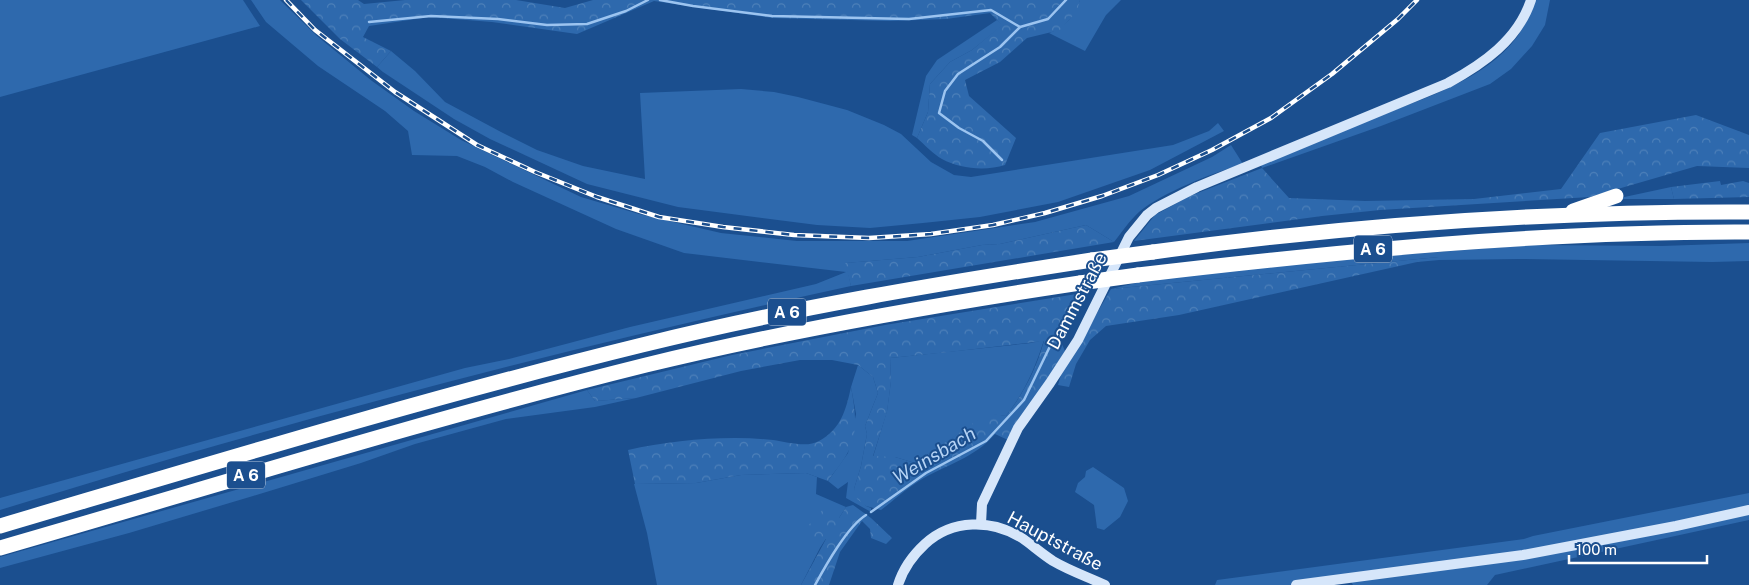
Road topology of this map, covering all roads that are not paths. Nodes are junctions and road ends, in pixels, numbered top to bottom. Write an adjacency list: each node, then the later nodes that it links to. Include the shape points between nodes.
1 (1531, 0): 7 (street, Dammstraße, via 1512,35 1480,65 1448,83 1197,187 1156,208 1139,224 1129,237 1078,340 1018,428 982,504)
2 (1616, 196): 4 (highway)
3 (1749, 212): 4 (highway, A 6)
4 (1563, 216): 8 (highway, A 6, bridge, via 1248,239 985,276 829,304 643,344 486,385)
5 (1749, 232): 9 (highway, A 6, bridge, via 1610,235 1362,250 1080,283 834,324 647,365 492,405)
6 (1749, 510): 12 (street, via 1522,555)
7 (981, 524): 10 (street, Hauptstraße, via 962,525 932,538 908,563); 11 (street, Hauptstraße, via 1021,537 1052,560)
8 (0, 526)
9 (0, 548)
10 (898, 585)
11 (1105, 585)
12 (1296, 585)

